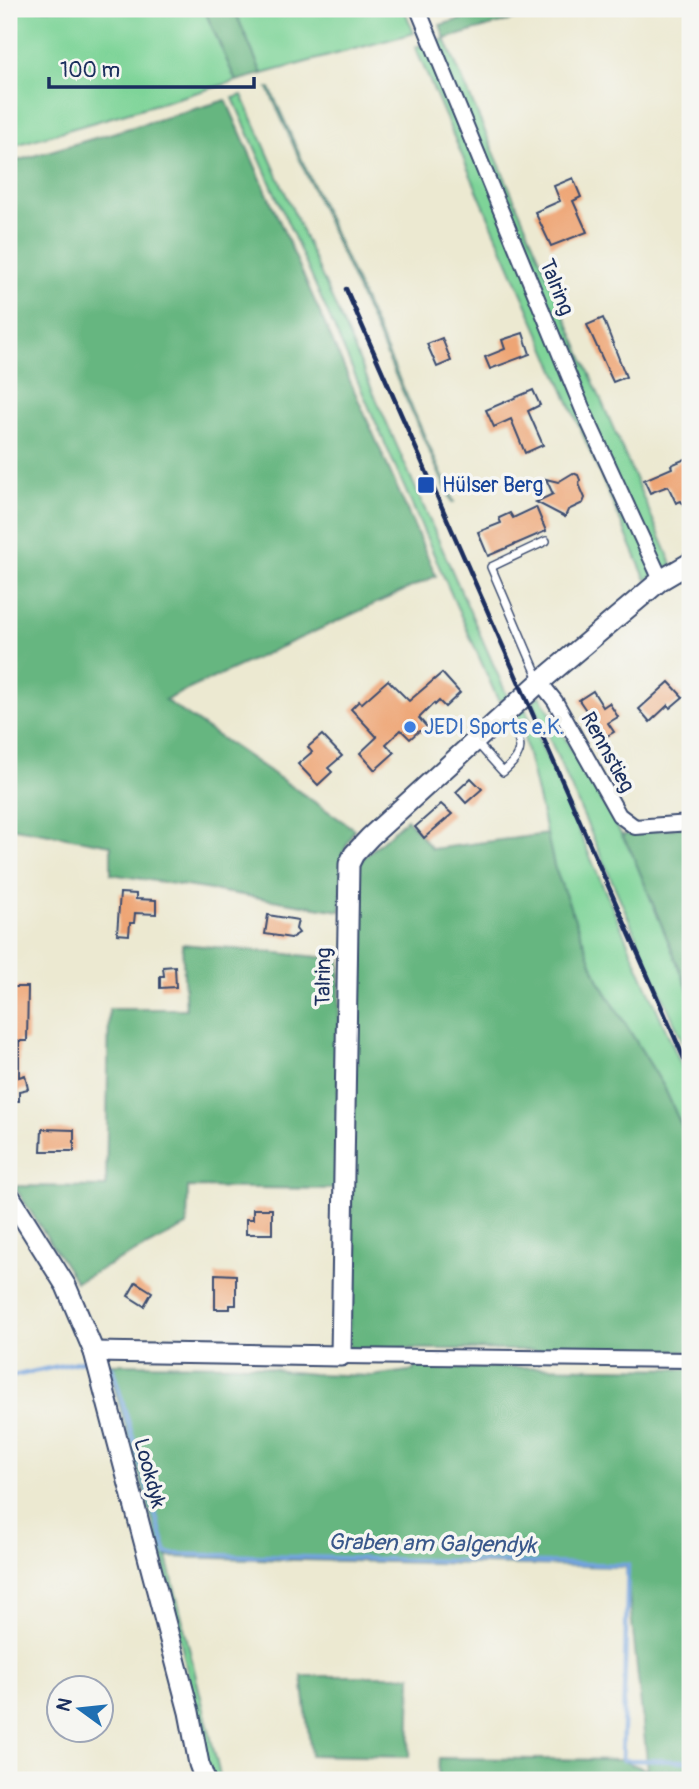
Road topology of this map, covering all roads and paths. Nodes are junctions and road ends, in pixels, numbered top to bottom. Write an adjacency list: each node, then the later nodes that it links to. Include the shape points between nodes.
1 (418, 9): 4 (street, Talring, via 583,410)
2 (546, 541): 5 (lane, via 491,567)
3 (690, 563): 4 (street, Talring)
4 (661, 580): 5 (street, Talring)
5 (540, 682): 6 (street, Talring); 8 (street, Rennstieg, via 619,815 635,827)
6 (505, 716): 7 (street, Talring); 7 (lane, via 517,736 517,760 503,772)
7 (475, 742): 11 (street, Talring, via 370,837 349,864)
8 (690, 822)
9 (9, 1195): 10 (street, Lookdyk, via 66,1286)
10 (94, 1352): 11 (street); 13 (street, Lookdyk)
11 (341, 1356): 12 (street)
12 (690, 1360)
13 (205, 1780)

